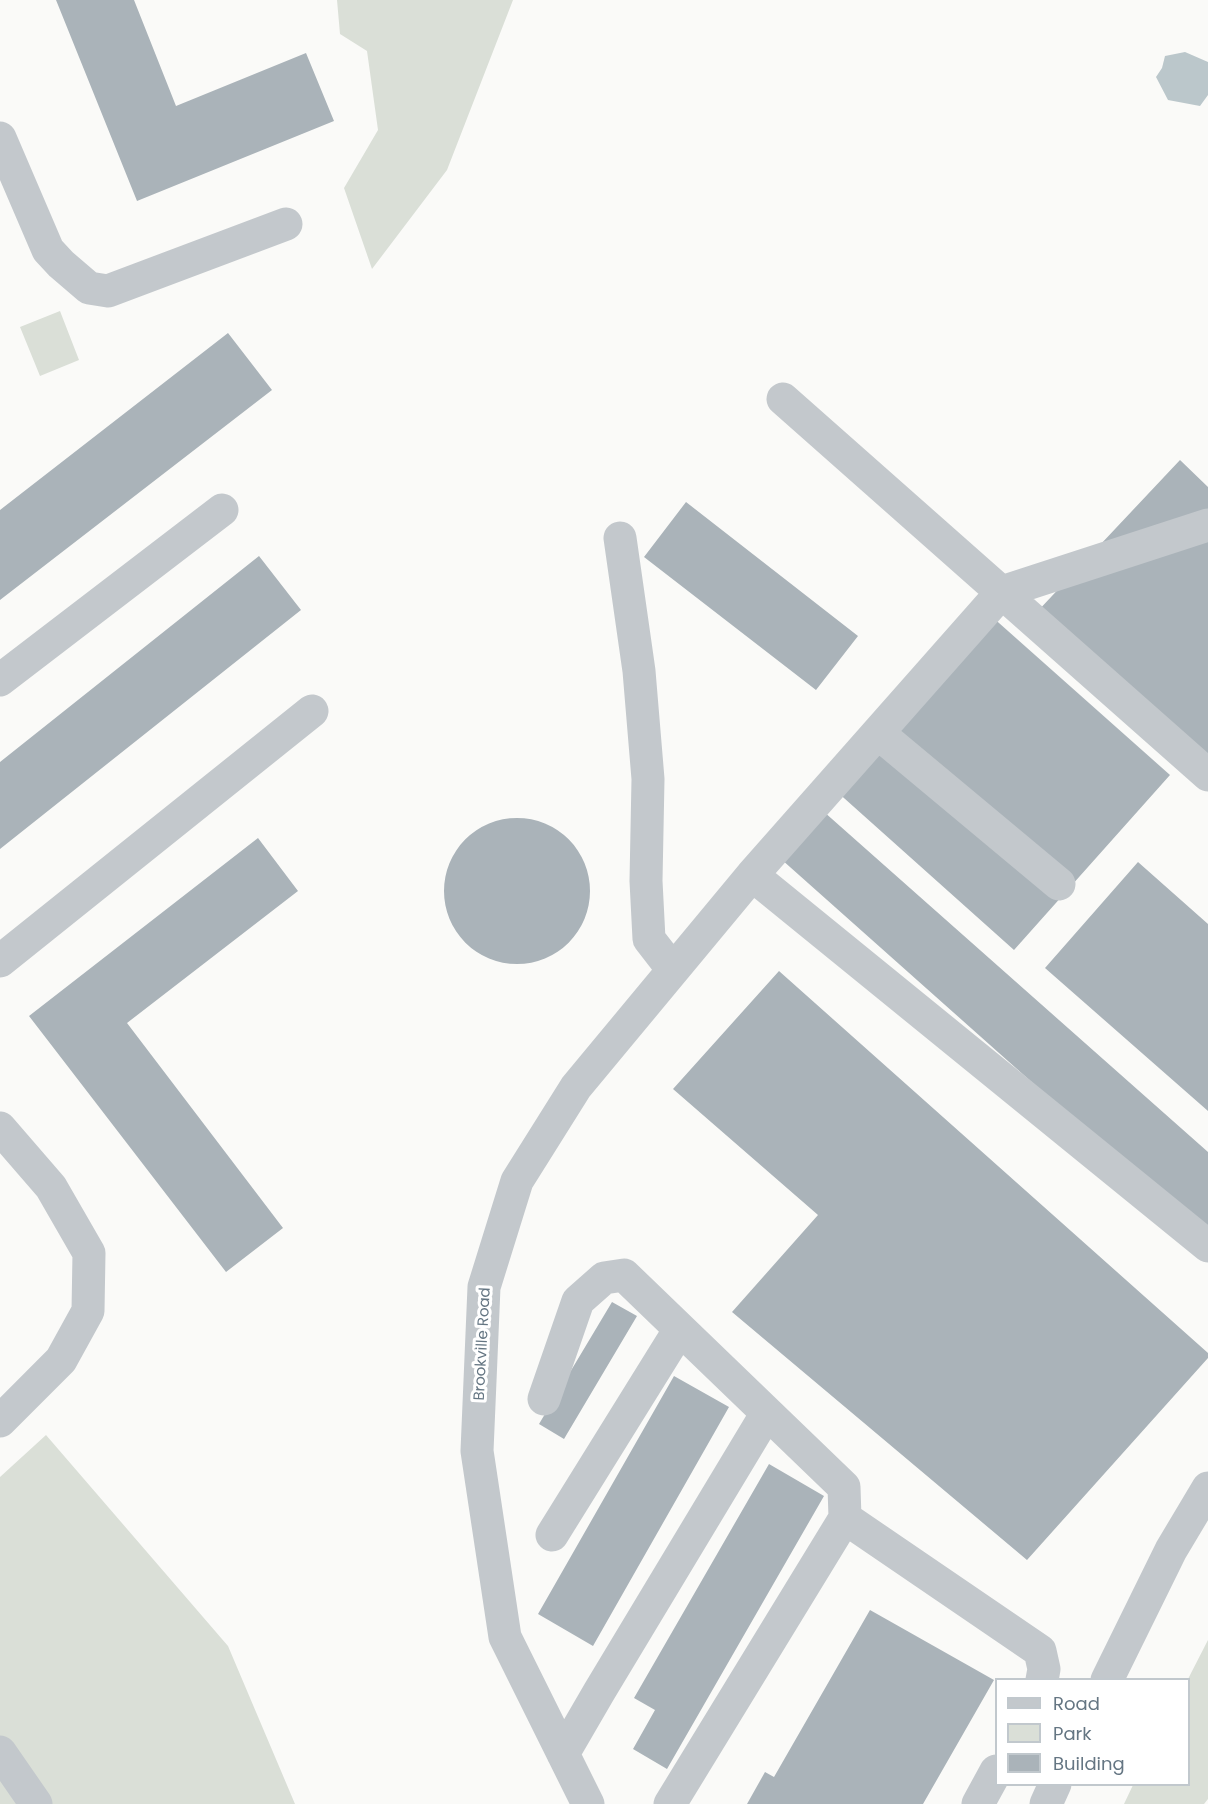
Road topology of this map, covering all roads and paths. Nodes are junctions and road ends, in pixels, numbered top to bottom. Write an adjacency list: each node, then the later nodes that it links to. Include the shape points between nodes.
1 (0, 138): 2 (street, via 48,250 89,288 108,291)
2 (286, 224)
3 (783, 399): 7 (street)
4 (222, 510): 8 (street)
5 (1208, 525): 7 (street)
6 (620, 538): 15 (street, via 648,768 648,939)
7 (1002, 592): 10 (street, Brookville Road); 11 (street)
8 (0, 680)
9 (312, 711): 14 (street)
10 (878, 733): 12 (street, Brookville Road); 13 (street)
11 (1208, 775)
12 (752, 875): 15 (street, Brookville Road); 17 (street)
13 (1059, 884)
14 (0, 961)
15 (673, 970): 28 (street, Brookville Road, via 576,1087 517,1181 484,1287 477,1451 505,1636)
16 (0, 1128): 21 (street, via 51,1187 88,1253 88,1311 61,1360)
17 (1208, 1246)
18 (680, 1329): 19 (street, via 624,1275 604,1278 578,1301); 20 (street); 24 (street)
19 (544, 1399)
20 (767, 1413): 23 (street, via 844,1487); 28 (street)
21 (0, 1421)
22 (1208, 1488): 26 (street, via 1171,1550)
23 (846, 1518): 25 (street, via 1040,1651); 33 (street)
24 (552, 1535)
25 (1042, 1678)
26 (1108, 1678)
27 (0, 1752): 31 (street)
28 (563, 1754): 32 (street, Brookville Road)
29 (995, 1773): 34 (street)
30 (1055, 1786): 35 (street)
31 (36, 1804)
32 (588, 1804)
33 (670, 1804)
34 (978, 1804)
35 (1046, 1804)

